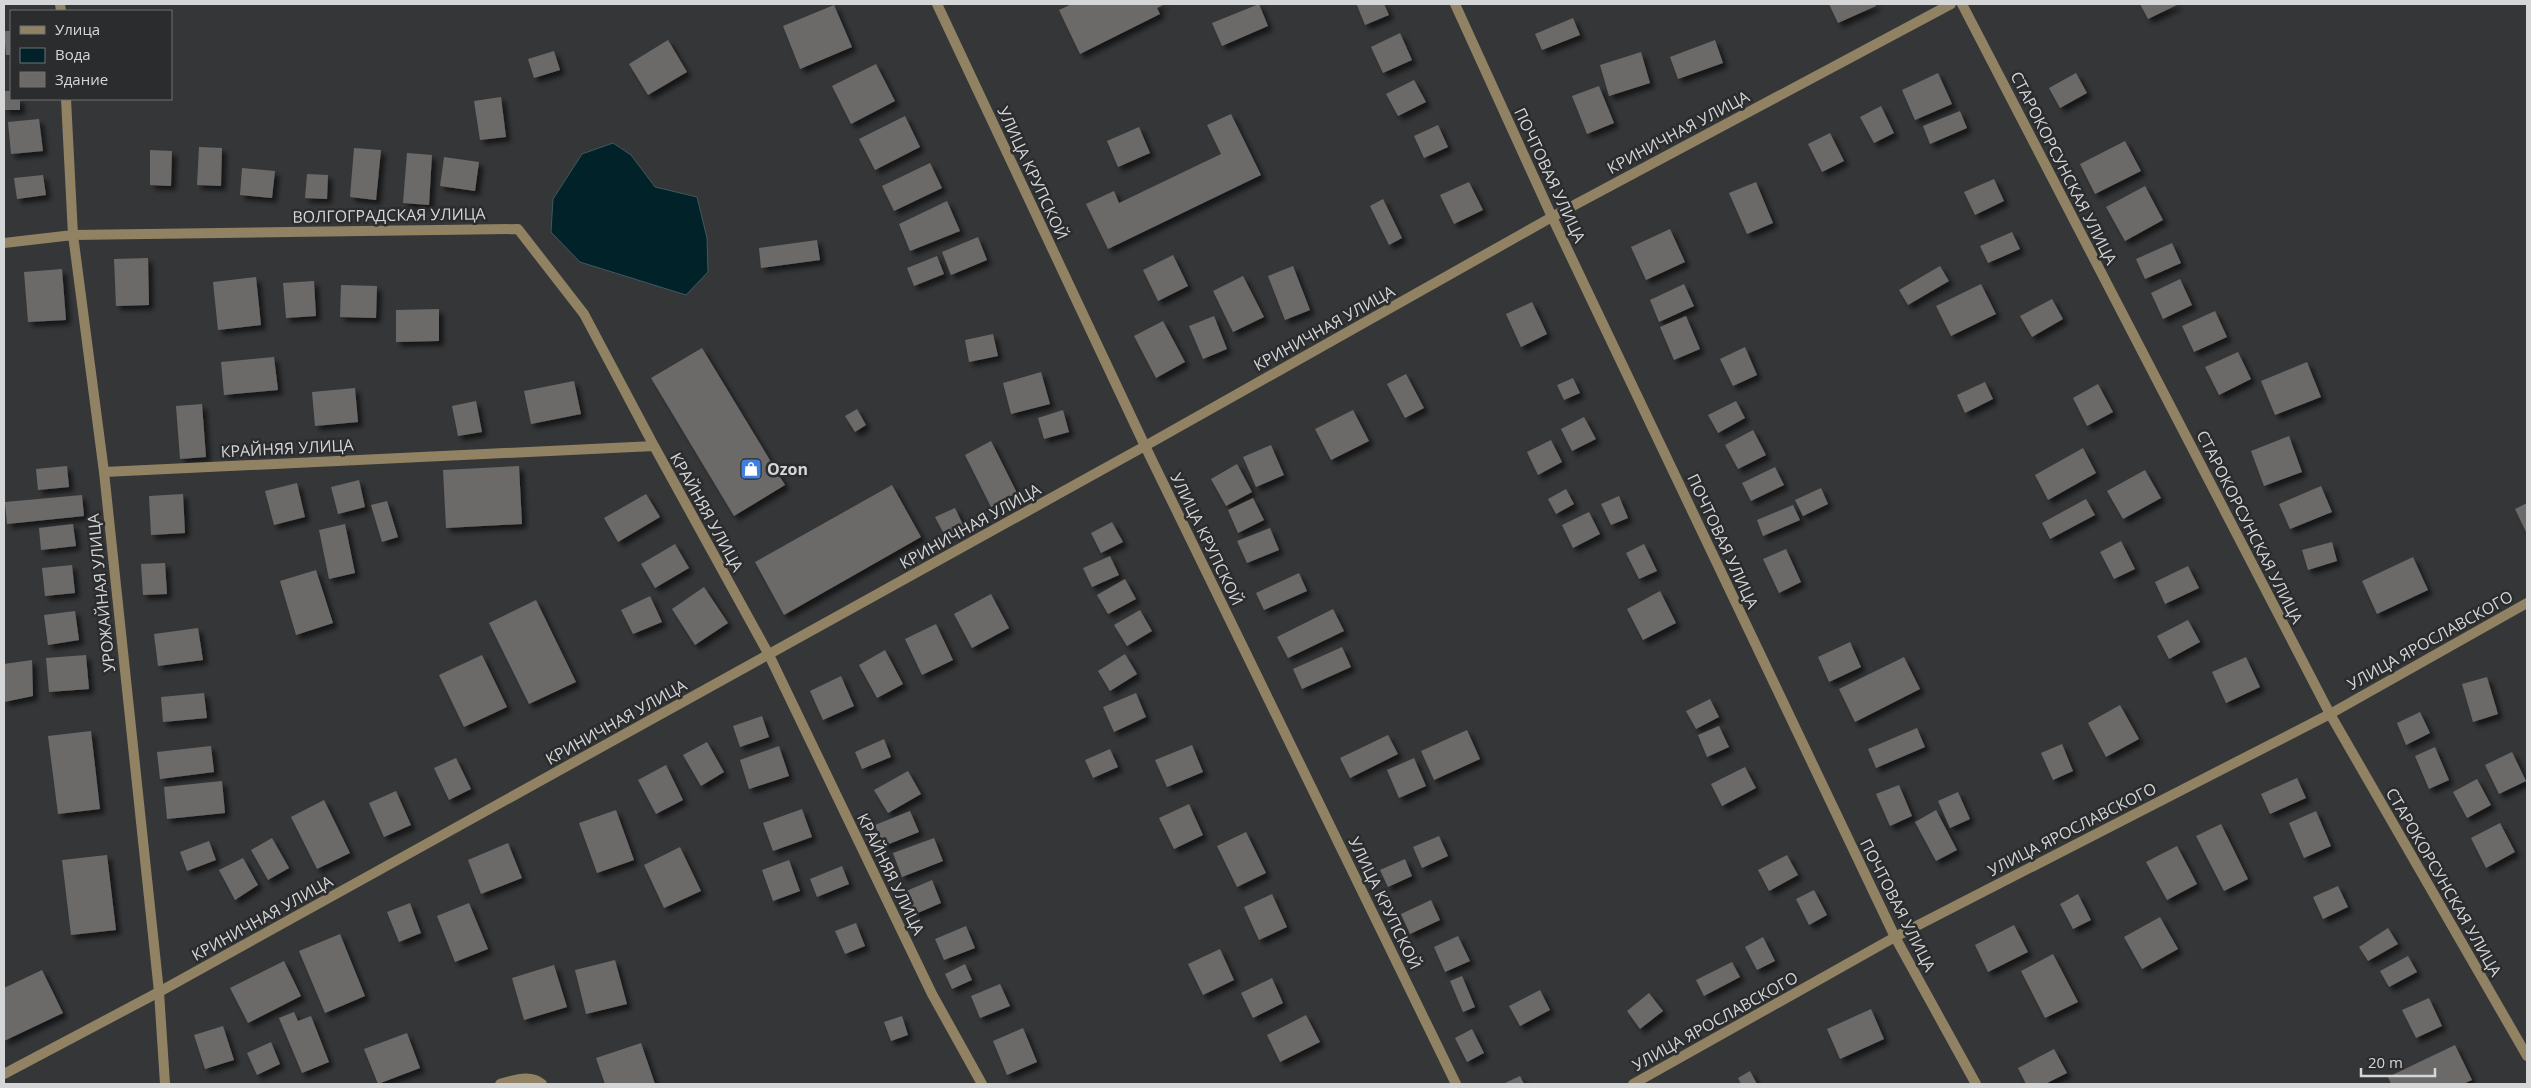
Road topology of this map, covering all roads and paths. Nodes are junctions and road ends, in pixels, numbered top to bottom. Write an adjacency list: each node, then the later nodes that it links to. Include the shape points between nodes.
1 (936, 4): 10 (street, УЛИЦА КРУПСКОЙ)
2 (1455, 4): 6 (street, ПОЧТОВАЯ УЛИЦА)
3 (1951, 4): 6 (street, КРИНИЧНАЯ УЛИЦА)
4 (1962, 4): 14 (street, СТАРОКОРСУНСКАЯ УЛИЦА)
5 (66, 100): 7 (street, УРОЖАЙНАЯ УЛИЦА)
6 (1552, 217): 10 (street, КРИНИЧНАЯ УЛИЦА); 15 (street, ПОЧТОВАЯ УЛИЦА)
7 (73, 235): 8 (street, ВОЛГОГРАДСКАЯ УЛИЦА); 9 (street, ВОЛГОГРАДСКАЯ УЛИЦА, via 518,229 584,314); 11 (street, УРОЖАЙНАЯ УЛИЦА)
8 (4, 243)
9 (654, 446): 11 (street, КРАЙНЯЯ УЛИЦА); 13 (street, КРАЙНЯЯ УЛИЦА)
10 (1145, 446): 13 (street, КРИНИЧНАЯ УЛИЦА); 23 (street, УЛИЦА КРУПСКОЙ)
11 (104, 472): 16 (street, УРОЖАЙНАЯ УЛИЦА)
12 (2527, 603): 14 (street, УЛИЦА ЯРОСЛАВСКОГО)
13 (769, 655): 16 (street, КРИНИЧНАЯ УЛИЦА); 22 (street, КРАЙНЯЯ УЛИЦА, via 932,994)
14 (2330, 714): 15 (street, УЛИЦА ЯРОСЛАВСКОГО); 17 (street, СТАРОКОРСУНСКАЯ УЛИЦА)
15 (1895, 937): 24 (street, УЛИЦА ЯРОСЛАВСКОГО); 25 (street, ПОЧТОВАЯ УЛИЦА)
16 (159, 992): 18 (street, КРИНИЧНАЯ УЛИЦА); 19 (street, УРОЖАЙНАЯ УЛИЦА)
17 (2527, 1056)
18 (4, 1074)
19 (165, 1084)
20 (500, 1084): 21 (street, via 519,1078)
21 (542, 1084)
22 (982, 1084)
23 (1456, 1084)
24 (1633, 1084)
25 (1976, 1084)

